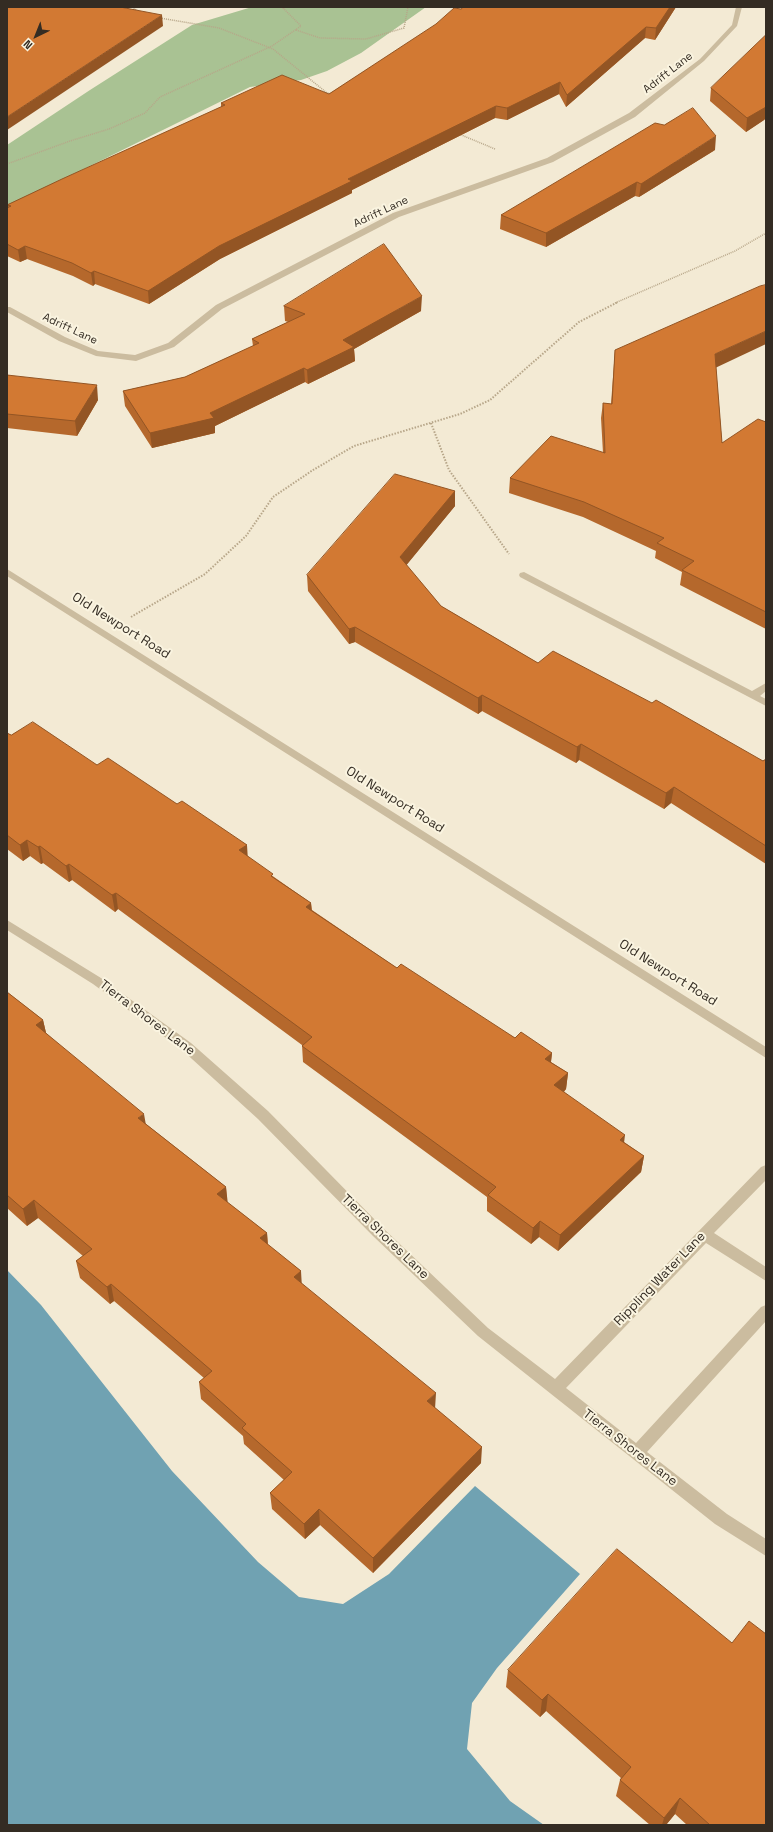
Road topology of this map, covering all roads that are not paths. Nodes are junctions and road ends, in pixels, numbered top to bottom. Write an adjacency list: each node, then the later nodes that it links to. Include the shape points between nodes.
1 (739, 7): 2 (street, Adrift Lane, via 735,25 702,60 632,115 550,160 396,215 219,307 171,344 136,358 96,353 62,339)
2 (7, 309)
3 (7, 572): 9 (street, Old Newport Road)
4 (524, 575): 6 (street)
5 (766, 686): 6 (street)
6 (753, 696): 7 (street)
7 (766, 703)
8 (7, 924): 14 (street, Tierra Shores Lane, via 97,981 186,1046 263,1115 378,1232 483,1332)
9 (766, 1053)
10 (766, 1171): 11 (street, Rippling Water Lane)
11 (704, 1234): 12 (street); 14 (street, Rippling Water Lane)
12 (766, 1276)
13 (766, 1311): 15 (street)
14 (556, 1389): 15 (street, Tierra Shores Lane)
15 (636, 1453): 16 (street, Tierra Shores Lane, via 721,1519)
16 (766, 1548)

